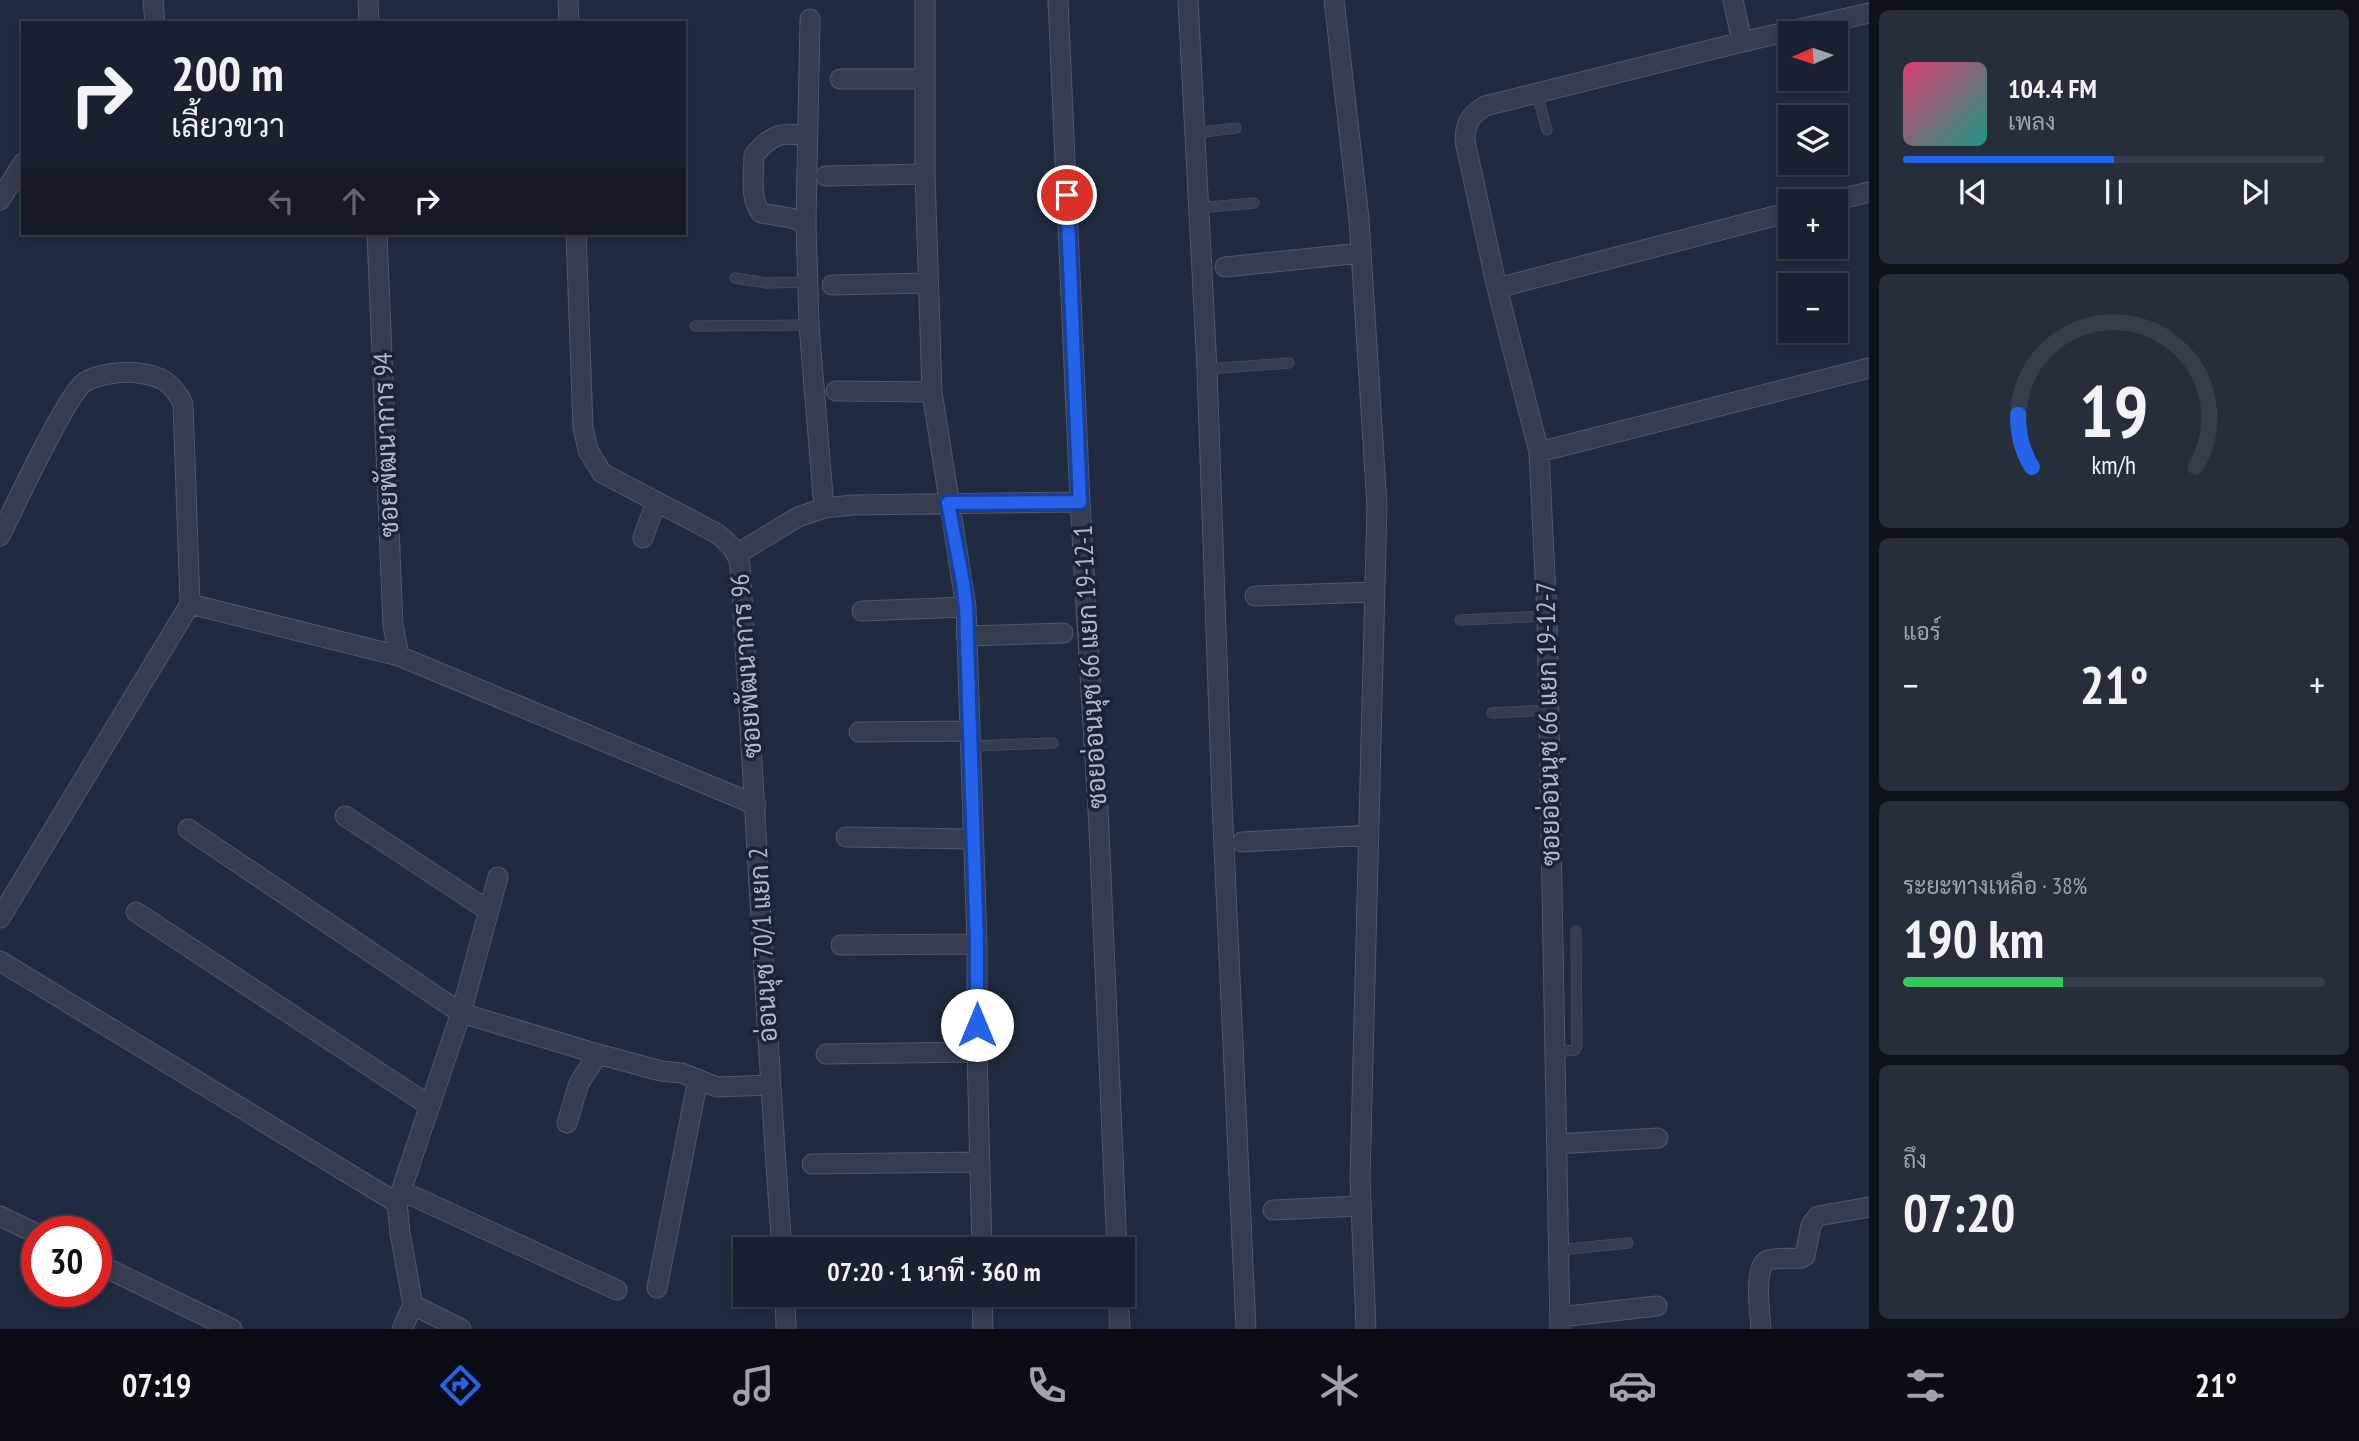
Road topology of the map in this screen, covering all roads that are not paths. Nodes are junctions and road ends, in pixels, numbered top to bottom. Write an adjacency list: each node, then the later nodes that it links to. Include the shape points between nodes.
1 (153, 0): 11 (street)
2 (368, 0): 12 (street)
3 (568, 0): 13 (street)
4 (925, 0): 16 (street)
5 (1058, 0): 50 (street, ซอยอ่อนนุช 66 แยก 19-12-1)
6 (1188, 0): 20 (street)
7 (1334, 0): 34 (street)
8 (1733, 0): 14 (street)
9 (1869, 13): 14 (street)
10 (810, 19): 21 (street)
11 (155, 21)
12 (369, 21)
13 (569, 21)
14 (1742, 41): 17 (street)
15 (840, 79): 16 (street)
16 (925, 79): 23 (street)
17 (1537, 93): 19 (lane); 40 (street, ซอยอ่อนนุช 66 แยก 19-12-7, via 1485,106 1472,114 1465,127)
18 (1236, 128): 20 (lane)
19 (1547, 130)
20 (1195, 133): 29 (street)
21 (808, 136): 31 (street); 31 (street, via 777,135 754,155 756,205 761,213)
22 (21, 166): 27 (street)
23 (925, 174): 24 (street); 38 (street)
24 (825, 176)
25 (1869, 192): 26 (street)
26 (1848, 197)
27 (0, 200)
28 (1254, 203): 29 (lane)
29 (1198, 208): 45 (street)
30 (1778, 215): 40 (street)
31 (806, 223): 37 (street)
32 (377, 235): 65 (street, ซอยพัฒนาการ 94, via 393,625)
33 (576, 235): 49 (street, ซอยพัฒนาการ 96, via 583,428 588,450 602,473)
34 (1361, 253): 35 (street); 56 (street, via 1377,505)
35 (1225, 267)
36 (734, 278): 37 (lane)
37 (810, 282): 41 (street)
38 (928, 283): 39 (street); 47 (street)
39 (832, 285)
40 (1497, 288): 48 (street, ซอยอ่อนนุช 66 แยก 19-12-7)
41 (809, 325): 42 (lane); 52 (street)
42 (695, 326)
43 (1289, 363): 45 (lane)
44 (1869, 368): 48 (street)
45 (1207, 369): 125 (street)
46 (836, 391): 47 (street)
47 (932, 392): 51 (street)
48 (1539, 452): 61 (street, ซอยอ่อนนุช 66 แยก 19-12-7)
49 (656, 502): 54 (street); 55 (street, ซอยพัฒนาการ 96, via 716,533)
50 (1080, 502): 51 (street); 107 (street, ซอยอ่อนนุช 66 แยก 19-12-1)
51 (948, 503): 52 (street); 59 (street)
52 (824, 508): 55 (street, via 798,517)
53 (0, 536): 58 (street, via 68,404 85,382 122,371 155,375 174,386 183,404)
54 (643, 538)
55 (737, 554): 71 (street, ซอยพัฒนาการ 96)
56 (1375, 592): 57 (street); 74 (street)
57 (1255, 596)
58 (190, 604): 65 (street); 81 (street)
59 (966, 607): 60 (street); 64 (street)
60 (862, 611)
61 (1547, 616): 62 (lane); 66 (street, ซอยอ่อนนุช 66 แยก 19-12-7)
62 (1460, 620)
63 (1063, 633): 64 (street)
64 (967, 636): 69 (street)
65 (399, 656): 71 (street)
66 (1547, 710): 67 (lane); 88 (street, ซอยอ่อนนุช 66 แยก 19-12-7)
67 (1492, 713)
68 (859, 733): 69 (street)
69 (970, 739): 70 (lane); 76 (street)
70 (1053, 743)
71 (756, 805): 92 (street, อ่อนนุช 70/1 แยก 2)
72 (345, 816): 79 (street)
73 (188, 829): 86 (street)
74 (1369, 835): 77 (street); 100 (street)
75 (846, 837): 76 (street)
76 (972, 839): 83 (street)
77 (1242, 842)
78 (498, 877): 79 (street)
79 (489, 911): 86 (street)
80 (136, 912): 93 (street)
81 (0, 918)
82 (1576, 931): 88 (lane, via 1577,1046 1571,1052)
83 (977, 944): 84 (street); 87 (street)
84 (841, 945)
85 (0, 961): 99 (street)
86 (461, 1013): 89 (street); 93 (street)
87 (977, 1052): 90 (street); 97 (street)
88 (1555, 1052): 96 (street, ซอยอ่อนนุช 66 แยก 19-12-7)
89 (598, 1054): 91 (street); 94 (street, via 579,1083)
90 (826, 1054)
91 (698, 1079): 92 (street, via 717,1087); 111 (street)
92 (770, 1085): 105 (street, อ่อนนุช 70/1 แยก 2)
93 (430, 1106): 99 (street)
94 (567, 1123)
95 (1658, 1138): 96 (street)
96 (1557, 1144): 109 (street, ซอยอ่อนนุช 66 แยก 19-12-7)
97 (980, 1161): 98 (street); 106 (street)
98 (812, 1164)
99 (400, 1197): 112 (street); 113 (street, via 400,1233)
100 (1361, 1206): 102 (street); 126 (street)
101 (1869, 1207): 127 (street, via 1818,1216 1811,1225 1805,1255 1762,1264)
102 (1273, 1210)
103 (0, 1216): 104 (street)
104 (21, 1226)
105 (781, 1237)
106 (982, 1237)
107 (1116, 1237)
108 (1628, 1243): 109 (lane)
109 (1559, 1250): 118 (street, ซอยอ่อนนุช 66 แยก 19-12-7)
110 (112, 1271): 119 (street)
111 (657, 1288)
112 (617, 1290)
113 (413, 1305): 120 (street); 121 (street)
114 (1657, 1306): 118 (street)
115 (785, 1307): 122 (street)
116 (982, 1307): 123 (street)
117 (1119, 1307): 124 (street)
118 (1560, 1323)
119 (232, 1329)
120 (402, 1329)
121 (461, 1329)
122 (786, 1329)
123 (983, 1329)
124 (1120, 1329)
125 (1246, 1329)
126 (1366, 1329)
127 (1761, 1329)

